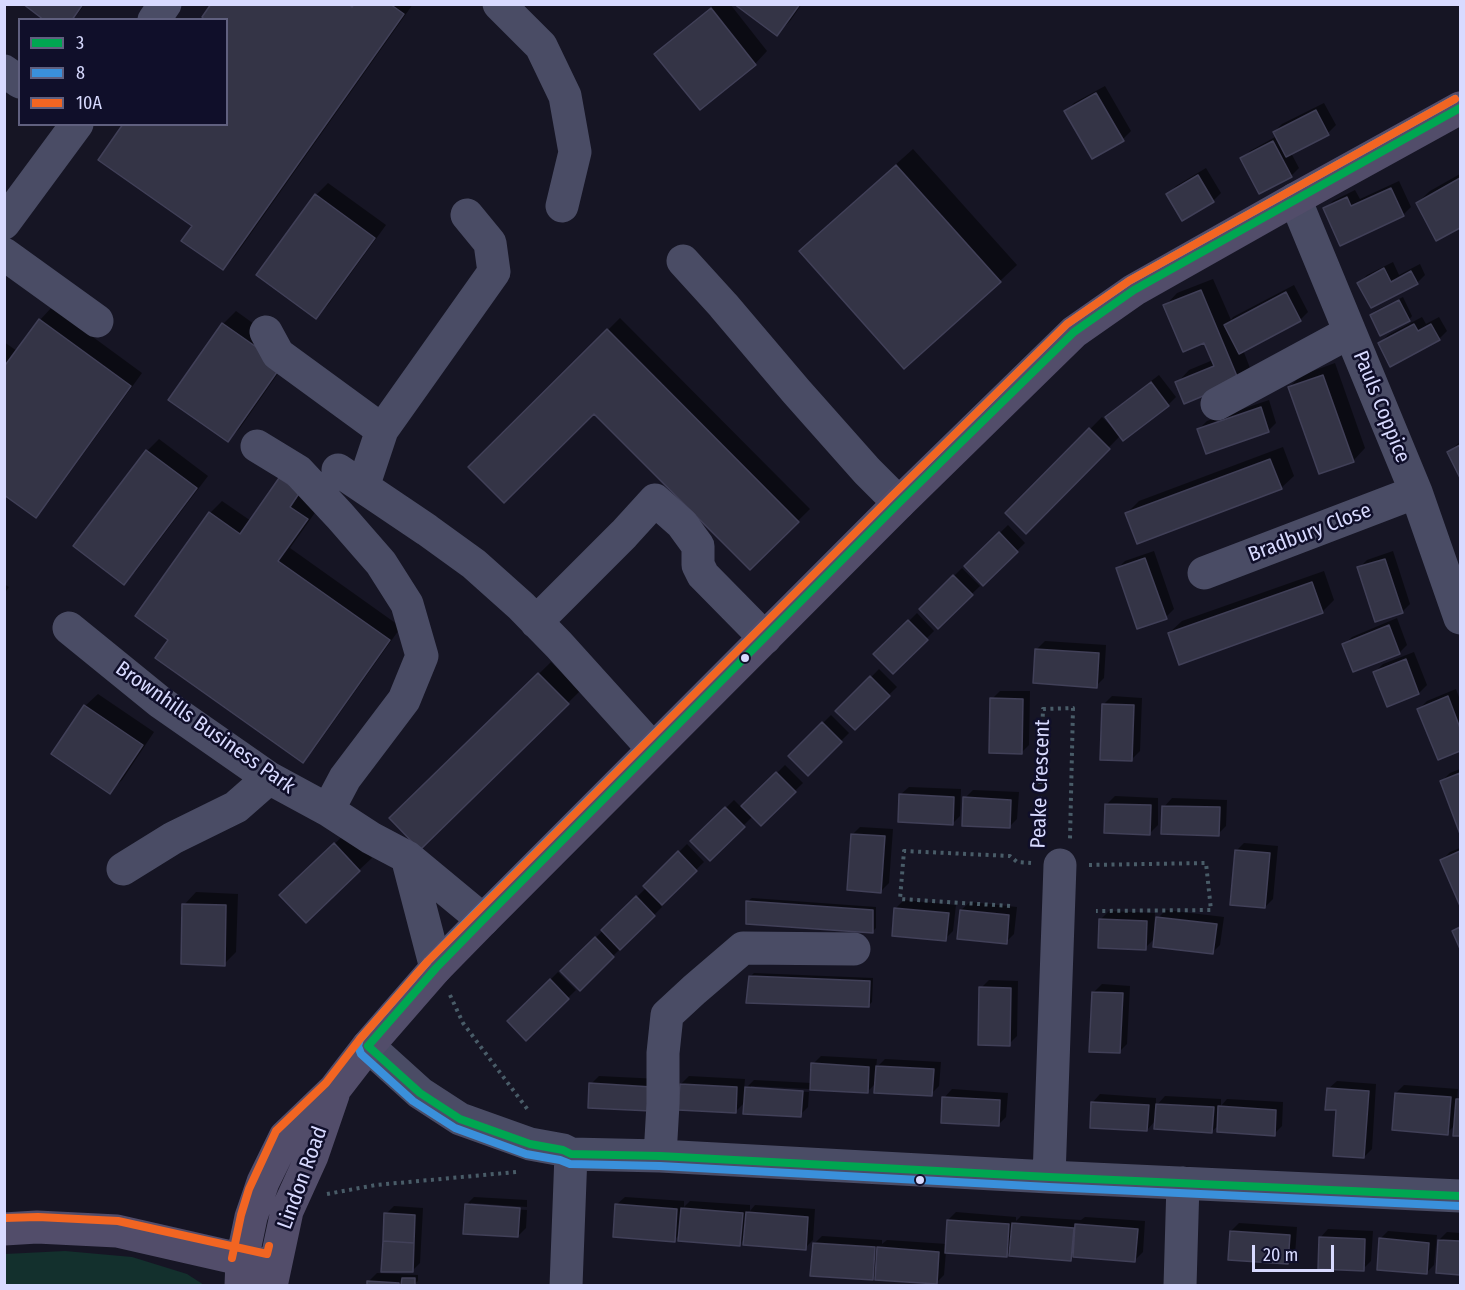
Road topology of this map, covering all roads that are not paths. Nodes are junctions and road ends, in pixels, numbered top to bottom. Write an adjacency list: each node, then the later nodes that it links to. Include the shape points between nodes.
1 (165, 4): 3 (street)
2 (499, 4): 9 (street, via 541,46 566,96 575,152)
3 (155, 18)
4 (4, 71): 5 (street)
5 (18, 81)
6 (1461, 108): 8 (main road, Lindon Road)
7 (76, 126): 11 (street)
8 (1295, 199): 16 (street, Pauls Coppice); 21 (main road, Lindon Road, via 1134,290 1074,332)
9 (562, 206)
10 (467, 215): 18 (street, via 490,243 494,272)
11 (4, 224)
12 (4, 254): 14 (street)
13 (683, 261): 21 (street, via 819,418)
14 (97, 321)
15 (266, 332): 18 (street, via 278,354)
16 (1350, 332): 17 (street); 20 (street, Pauls Coppice)
17 (1217, 404)
18 (382, 430): 24 (street, via 351,479 474,564)
19 (257, 446): 29 (street, via 297,471 381,563 407,604 422,656 404,700 345,778)
20 (1416, 492): 22 (street, Bradbury Close); 23 (street, Pauls Coppice)
21 (899, 503): 26 (main road, Lindon Road)
22 (1203, 575)
23 (1461, 618)
24 (536, 622): 26 (street, via 655,500 682,524 698,546 698,565 703,575); 27 (street)
25 (69, 628): 28 (street, Brownhills Business Park, via 160,702)
26 (765, 638): 27 (main road, Lindon Road)
27 (653, 749): 33 (main road, Lindon Road)
28 (269, 778): 29 (street, Brownhills Business Park); 32 (street, via 236,807 173,838)
29 (328, 810): 31 (street, Brownhills Business Park)
30 (1056, 852): 40 (street, Peake Crescent)
31 (407, 857): 33 (street, Brownhills Business Park); 35 (street)
32 (123, 869)
33 (483, 920): 35 (main road, Lindon Road)
34 (854, 949): 39 (street, via 743,948 667,1016)
35 (436, 968): 36 (main road, Lindon Road)
36 (368, 1046): 37 (main road, Lindon Road); 38 (street, via 420,1093 460,1119 531,1130)
37 (334, 1090): 44 (main road, Lindon Road, via 285,1137 251,1217); 45 (main road, Lindon Road, via 312,1156 287,1211)
38 (571, 1154): 39 (street); 46 (street)
39 (660, 1156): 40 (street)
40 (1048, 1177): 41 (street)
41 (1183, 1183): 42 (street); 47 (street)
42 (1461, 1196)
43 (4, 1229): 44 (main road, via 117,1231)
44 (242, 1273): 45 (main road)
45 (273, 1276)
46 (566, 1286)
47 (1180, 1286)

